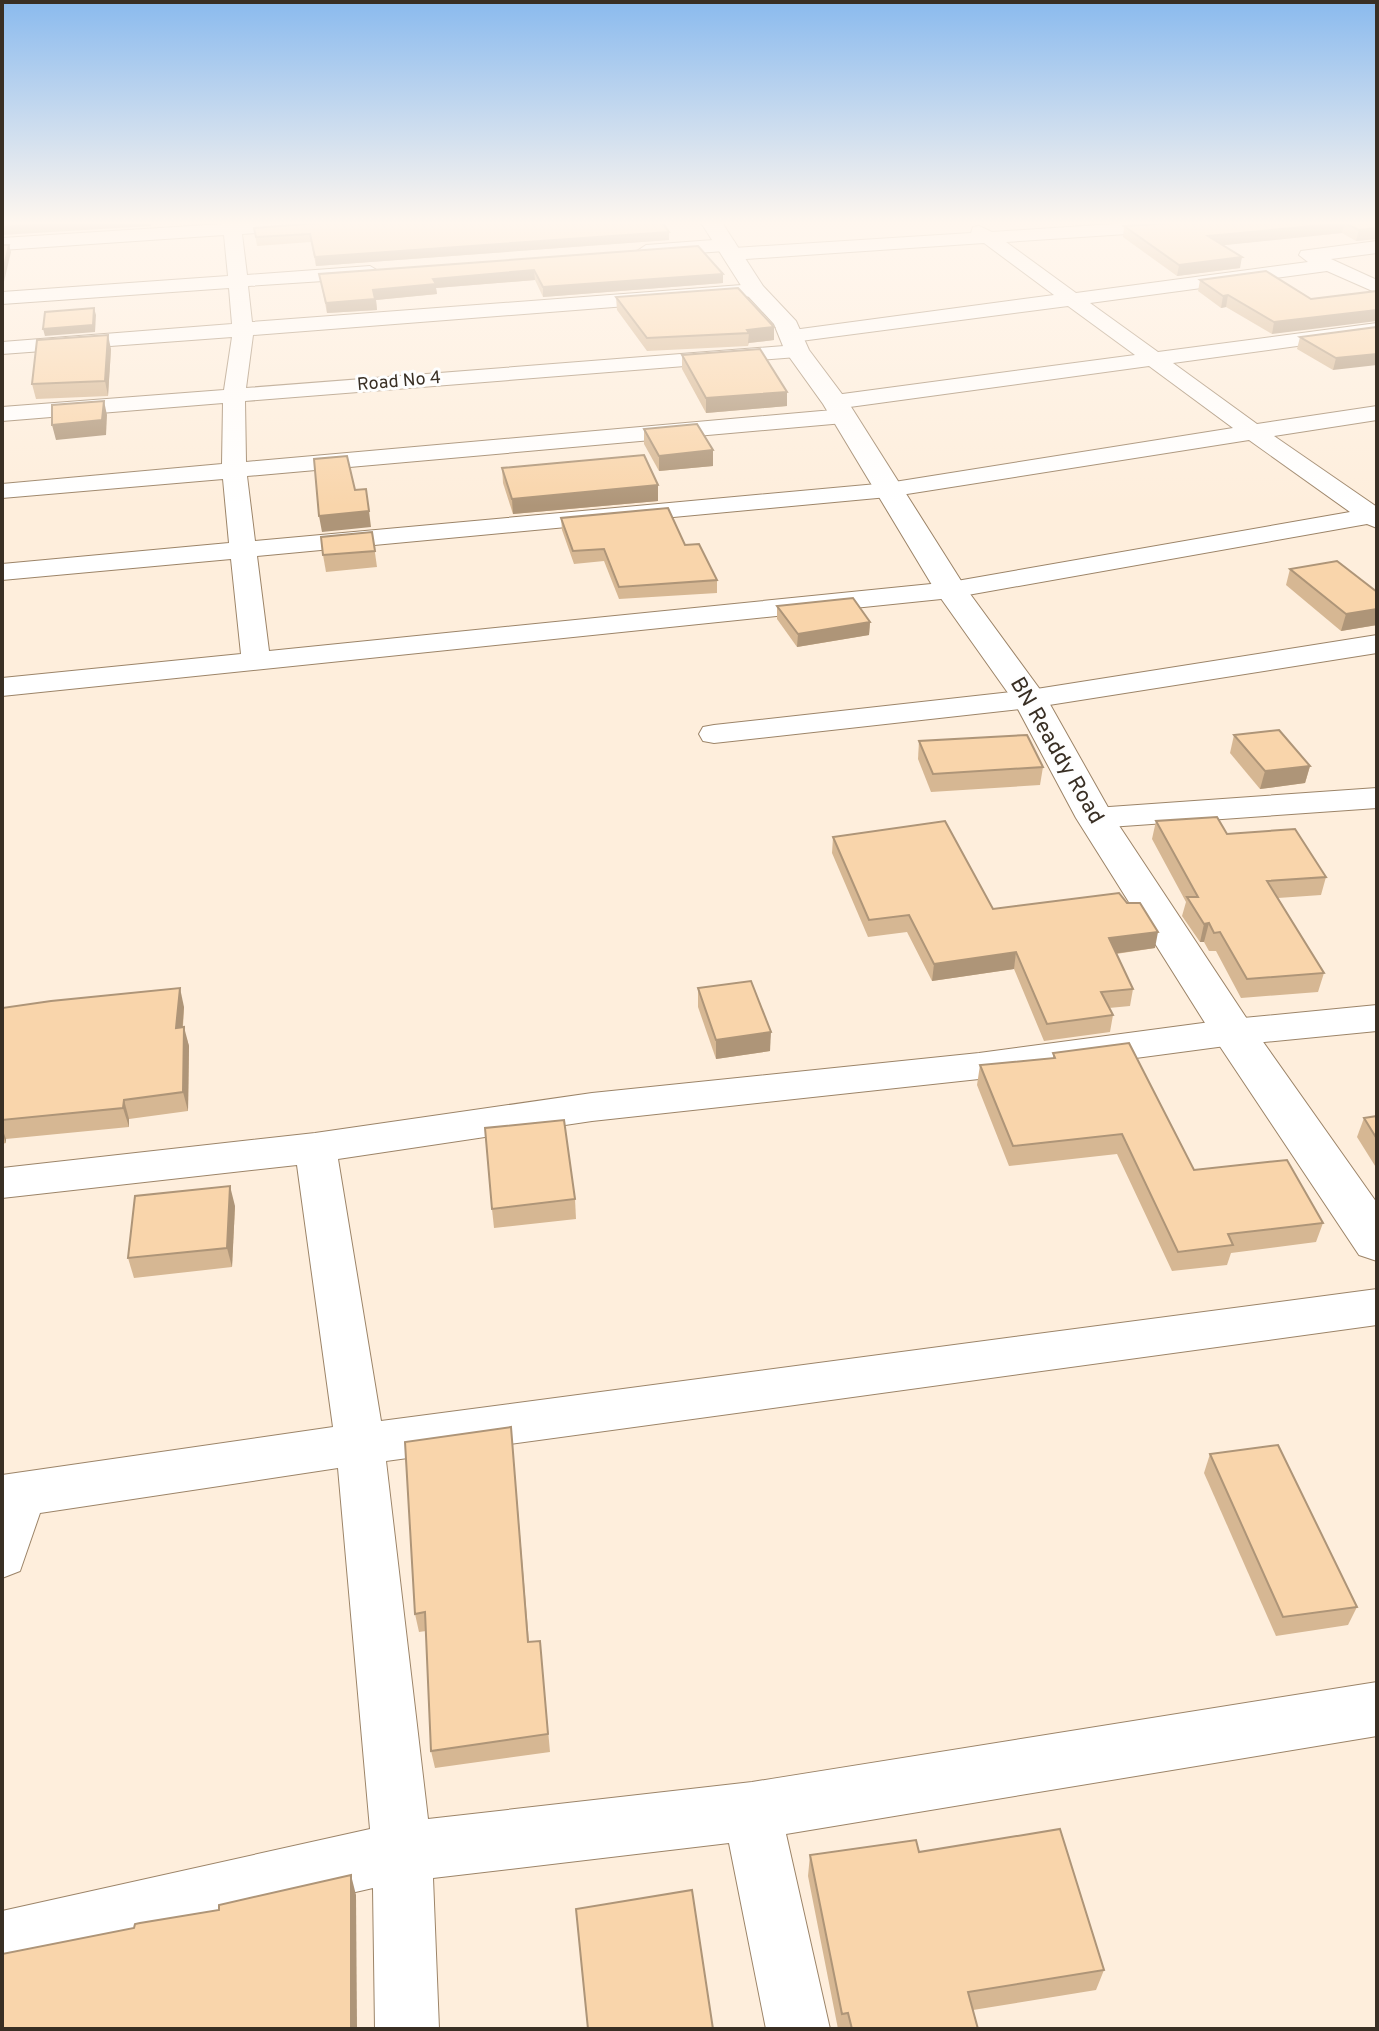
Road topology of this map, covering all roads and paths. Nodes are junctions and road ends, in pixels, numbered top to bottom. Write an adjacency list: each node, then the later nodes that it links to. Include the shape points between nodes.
1 (241, 316): 6 (street)
2 (433, 316): 6 (street)
3 (779, 316): 8 (street, BN Readdy Road)
4 (974, 316): 8 (street, Road No 4)
5 (1092, 316): 10 (street)
6 (243, 331): 9 (street); 11 (street)
7 (1375, 331): 10 (street)
8 (795, 343): 11 (street, Road No 4); 12 (street, BN Readdy Road)
9 (2, 348)
10 (1154, 360): 12 (street); 15 (street)
11 (234, 396): 14 (street, Road No 4); 16 (street)
12 (840, 409): 16 (street); 17 (street, BN Readdy Road)
13 (1377, 413): 15 (street)
14 (2, 414)
15 (1253, 432): 17 (street); 19 (street)
16 (234, 472): 18 (street); 20 (street)
17 (888, 490): 20 (street); 22 (street, BN Readdy Road)
18 (2, 491)
19 (1375, 517): 22 (street)
20 (241, 551): 21 (street); 24 (street)
21 (2, 572)
22 (951, 590): 24 (street); 26 (street, BN Readdy Road)
23 (1377, 644): 26 (street)
24 (256, 661): 25 (street)
25 (2, 687)
26 (1030, 699): 27 (street); 29 (street, BN Readdy Road)
27 (714, 734)
28 (1377, 798): 29 (street)
29 (1095, 818): 31 (street, BN Readdy Road)
30 (1377, 1018): 31 (street)
31 (1233, 1032): 32 (street, via 979,1066 592,1107); 34 (street, BN Readdy Road)
32 (315, 1148): 33 (street); 36 (street)
33 (2, 1183)
34 (1377, 1242)
35 (1377, 1307): 36 (street)
36 (360, 1444): 37 (street); 41 (street)
37 (11, 1496): 38 (street)
38 (2, 1555)
39 (1377, 1709): 40 (street)
40 (752, 1811): 41 (street); 44 (street)
41 (402, 1852): 42 (street); 43 (street)
42 (2, 1942)
43 (407, 2029)
44 (798, 2029)

